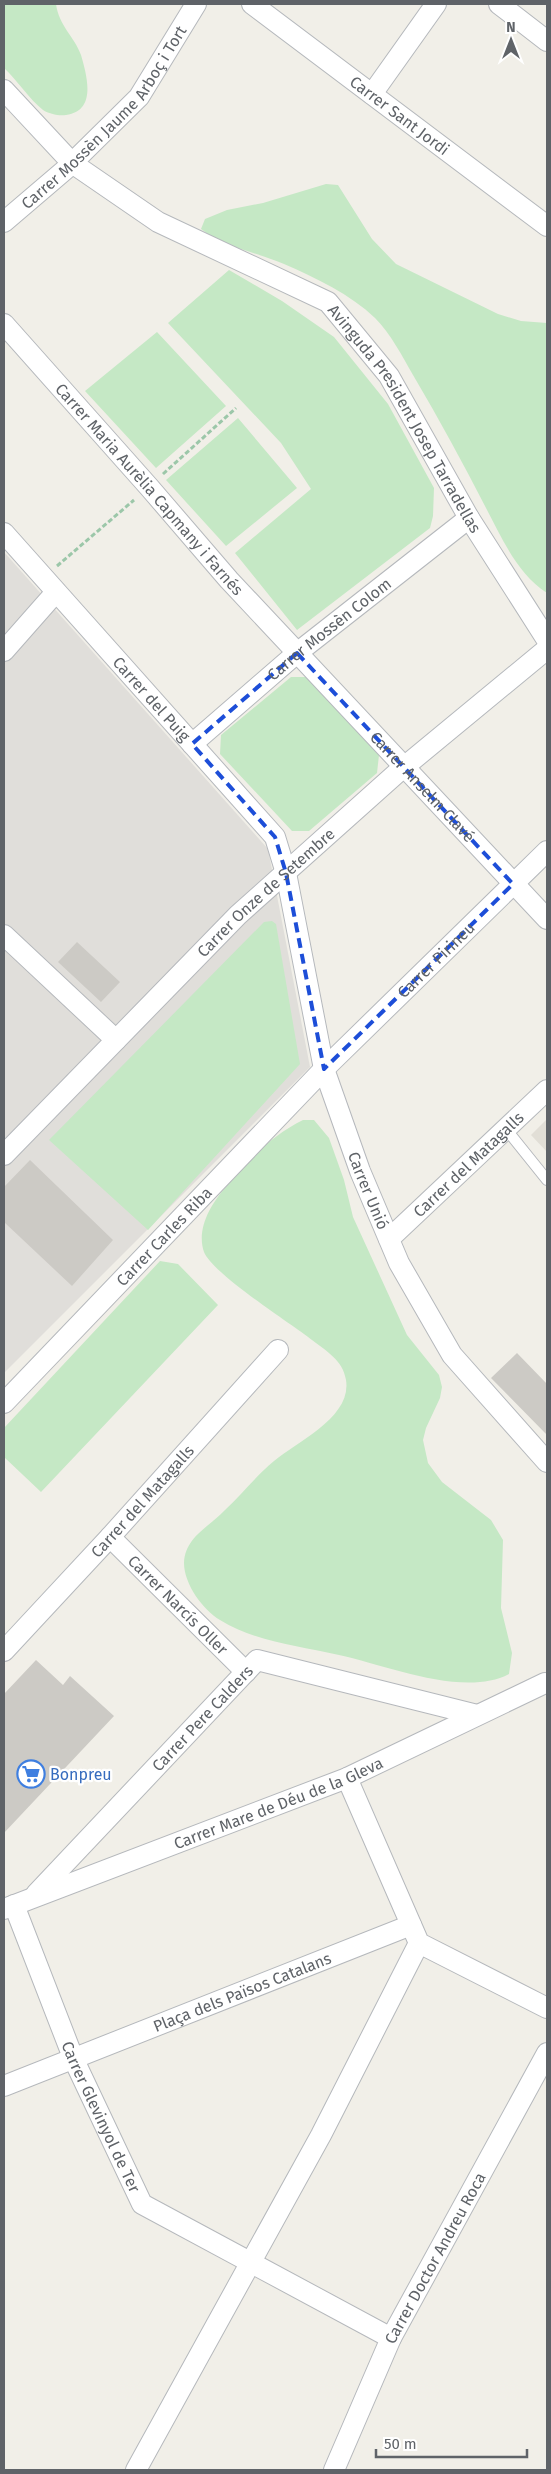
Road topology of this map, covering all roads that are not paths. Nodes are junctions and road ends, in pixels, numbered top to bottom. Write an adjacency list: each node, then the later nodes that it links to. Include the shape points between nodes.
1 (196, 4): 8 (street, Carrer Mossèn Jaume Arboç i Tort, via 139,97)
2 (252, 4): 7 (street, Carrer Sant Jordi)
3 (436, 4): 7 (street)
4 (499, 4): 5 (street)
5 (547, 41)
6 (4, 90): 8 (street, Avinguda President Josep Tarradellas)
7 (372, 94): 10 (street, Carrer Sant Jordi)
8 (72, 162): 9 (street, Carrer Mossèn Jaume Arboç i Tort); 12 (street, Avinguda President Josep Tarradellas, via 158,222 328,302 389,376)
9 (4, 222)
10 (547, 226)
11 (4, 324): 18 (street, Carrer Maria Aurèlia Capmany i Farnés)
12 (469, 518): 15 (street, Avinguda President Josep Tarradellas); 18 (street, Carrer Mossèn Colom)
13 (4, 533): 14 (street, Carrer del Puig)
14 (56, 592): 17 (street); 19 (street, Carrer del Puig)
15 (547, 640)
16 (547, 649): 20 (street, Carrer Onze de Setembre)
17 (4, 651)
18 (297, 653): 19 (street, Carrer Mossèn Colom); 20 (street, Carrer Anselm Clavé)
19 (192, 744): 22 (street, Carrer del Puig, via 275,837)
20 (404, 767): 22 (street, Carrer Onze de Setembre); 23 (street, Carrer Anselm Clavé)
21 (547, 851): 23 (street, Carrer Pirineu)
22 (286, 873): 26 (street, Carrer Onze de Setembre, via 238,916); 27 (street, Carrer Unió)
23 (513, 884): 24 (street, Carrer Anselm Clavé); 27 (street, Carrer Pirineu)
24 (547, 919)
25 (4, 935): 26 (street)
26 (116, 1040): 30 (street, Carrer Onze de Setembre)
27 (324, 1069): 32 (street, Carrer Unió, via 360,1171); 34 (street, Carrer Carles Riba)
28 (547, 1090): 29 (street, Carrer del Matagalls)
29 (506, 1129): 31 (lane); 32 (street, Carrer del Matagalls)
30 (4, 1155)
31 (547, 1180)
32 (389, 1239): 35 (street, Carrer Unió, via 399,1263 452,1355)
33 (278, 1350): 36 (street, Carrer del Matagalls)
34 (4, 1403)
35 (547, 1462)
36 (110, 1537): 37 (street, Carrer del Matagalls); 38 (street, Carrer Narcís Oller)
37 (4, 1651)
38 (246, 1672): 40 (street, Carrer Pere Calders, via 257,1660); 42 (street, Carrer Pere Calders)
39 (547, 1686): 40 (street, Carrer Mare de Déu de la Gleva)
40 (478, 1715): 41 (street, Carrer Mare de Déu de la Gleva)
41 (347, 1778): 42 (street, Carrer Mare de Déu de la Gleva); 44 (street)
42 (33, 1898): 43 (street, Carrer Mare de Déu de la Gleva)
43 (9, 1907): 47 (street, Carrer Glevinyol de Ter)
44 (415, 1934): 45 (street); 47 (street, Plaça dels Països Catalans); 49 (street, via 321,2135)
45 (547, 2008)
46 (547, 2053): 50 (street, Carrer Doctor Andreu Roca)
47 (74, 2060): 48 (street, Plaça dels Països Catalans); 49 (street, Carrer Glevinyol de Ter, via 142,2204)
48 (4, 2086)
49 (250, 2263): 50 (street, Carrer Glevinyol de Ter); 51 (street)
50 (391, 2338): 52 (street, Carrer Doctor Andreu Roca)
51 (136, 2470)
52 (334, 2470)

